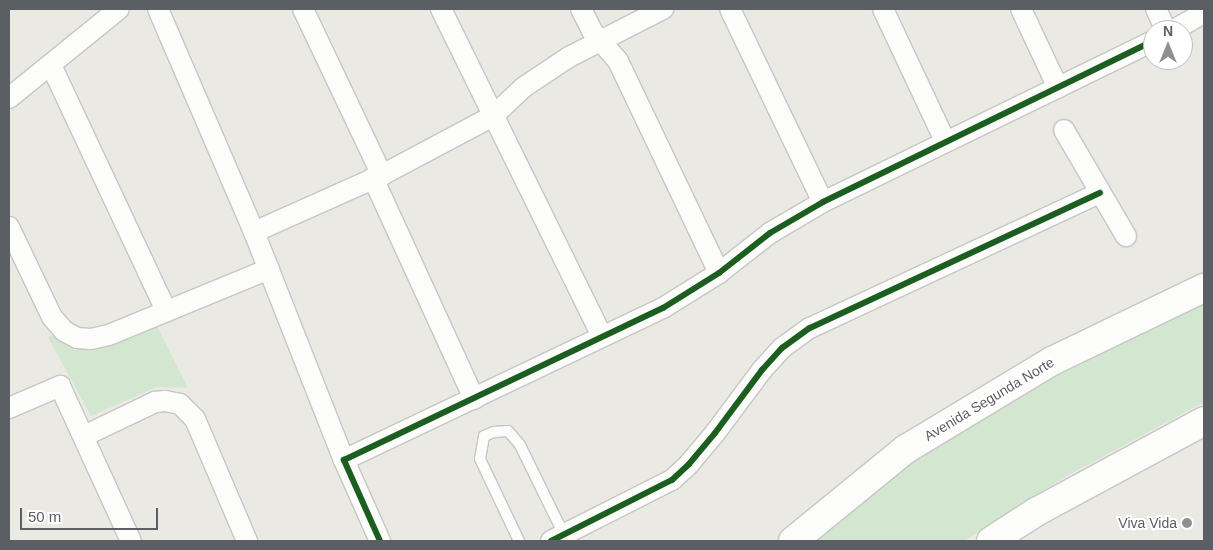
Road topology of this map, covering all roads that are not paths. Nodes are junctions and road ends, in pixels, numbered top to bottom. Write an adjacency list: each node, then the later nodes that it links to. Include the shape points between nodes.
1 (119, 9): 14 (street)
2 (158, 9): 24 (street)
3 (303, 9): 20 (street)
4 (442, 9): 17 (street)
5 (581, 9): 12 (street)
6 (663, 9): 12 (street)
7 (730, 9): 22 (street)
8 (883, 9): 19 (street)
9 (1021, 9): 15 (street)
10 (1204, 13): 11 (street)
11 (1192, 20)
12 (600, 40): 17 (street, via 530,83); 27 (street, via 618,61)
13 (1143, 46): 15 (street)
14 (51, 65): 16 (street); 29 (street)
15 (1058, 88): 19 (street)
16 (9, 98)
17 (493, 116): 20 (street); 30 (street)
18 (1064, 130): 21 (street)
19 (944, 141): 22 (street)
20 (378, 176): 24 (street); 31 (street)
21 (1100, 193): 25 (street); 36 (street, via 810,328 782,348 762,370 715,433 672,480)
22 (824, 202): 27 (street, via 770,233)
23 (9, 227): 29 (street, via 52,317 64,331 77,338 90,339 109,334)
24 (254, 232): 26 (street)
25 (1126, 236)
26 (269, 269): 29 (street); 35 (street)
27 (719, 273): 30 (street, via 663,308)
28 (1204, 288): 41 (main road, Avenida Segunda Norte, via 1052,361 906,449)
29 (166, 311)
30 (602, 336): 31 (street)
31 (474, 399): 35 (street)
32 (9, 408): 34 (street, via 60,386)
33 (1204, 422): 42 (main road, via 1036,512)
34 (84, 436): 38 (street); 39 (street, via 155,402 180,404 195,419)
35 (344, 460): 37 (street)
36 (558, 538): 40 (lane, via 520,445 508,431 494,432 484,436 480,459)
37 (373, 539)
38 (131, 541)
39 (248, 541)
40 (519, 541)
41 (793, 541)
42 (990, 541)

